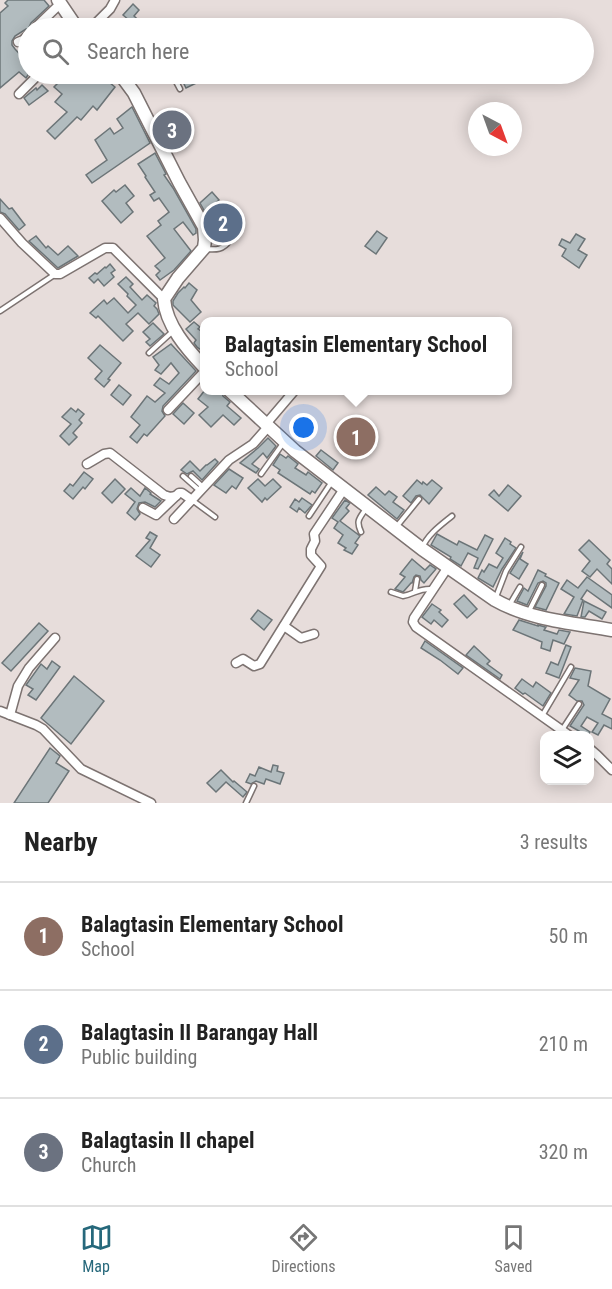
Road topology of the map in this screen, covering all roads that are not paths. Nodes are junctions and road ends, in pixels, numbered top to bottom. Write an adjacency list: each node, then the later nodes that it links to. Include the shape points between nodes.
1 (115, 0): 5 (street)
2 (57, 2): 3 (street); 4 (street)
3 (43, 18)
4 (69, 18)
5 (101, 18)
6 (29, 84): 10 (street)
7 (129, 84): 13 (street, via 204,227)
8 (177, 84): 9 (lane)
9 (180, 90)
10 (19, 94)
11 (0, 218): 14 (street)
12 (231, 240): 13 (lane, via 222,249)
13 (204, 249): 15 (street)
14 (55, 274): 15 (street, via 110,247); 16 (lane)
15 (164, 299): 17 (street)
16 (0, 311)
17 (175, 330): 18 (lane); 19 (street)
18 (149, 353)
19 (200, 365)
20 (200, 374): 23 (street)
21 (234, 395): 24 (street)
22 (291, 395): 24 (street)
23 (168, 410)
24 (267, 425): 25 (street); 31 (street, via 252,444 229,460)
25 (284, 441): 27 (lane); 30 (street)
26 (87, 464): 33 (street, via 110,453 164,495)
27 (261, 474)
28 (183, 476): 31 (lane)
29 (191, 476): 31 (lane)
30 (333, 480): 32 (street); 38 (lane)
31 (202, 489): 35 (street)
32 (344, 489): 36 (street); 56 (street, via 314,534 311,555 321,566)
33 (176, 495): 35 (street, via 182,493); 37 (street, via 156,515)
34 (419, 499): 42 (lane)
35 (192, 500): 40 (lane); 41 (street)
36 (367, 507): 42 (street); 43 (lane, via 357,524)
37 (143, 508)
38 (309, 516)
39 (452, 516): 45 (lane, via 430,535)
40 (215, 518)
41 (174, 519)
42 (395, 528): 45 (street)
43 (361, 532)
44 (521, 547): 53 (lane)
45 (422, 549): 46 (street)
46 (448, 567): 50 (street); 53 (street)
47 (417, 579): 51 (lane)
48 (542, 585): 55 (lane)
49 (520, 587): 54 (lane)
50 (432, 589): 51 (lane); 64 (street, via 414,618 416,627)
51 (415, 591): 52 (lane, via 403,596)
52 (391, 592)
53 (495, 600): 54 (street)
54 (508, 607): 55 (street)
55 (528, 614): 57 (street)
56 (284, 626): 58 (street, via 301,638); 60 (street, via 260,664 254,666 243,659)
57 (612, 630)
58 (314, 634)
59 (54, 638): 63 (street, via 29,668)
60 (236, 663)
61 (571, 668): 64 (lane)
62 (579, 704): 66 (lane)
63 (3, 713): 70 (street, via 36,724 81,768)
64 (542, 716): 65 (street)
65 (563, 731)
66 (567, 731)
67 (594, 752): 68 (street)
68 (612, 770)
69 (254, 786): 71 (lane)
70 (151, 803)
71 (246, 803)

